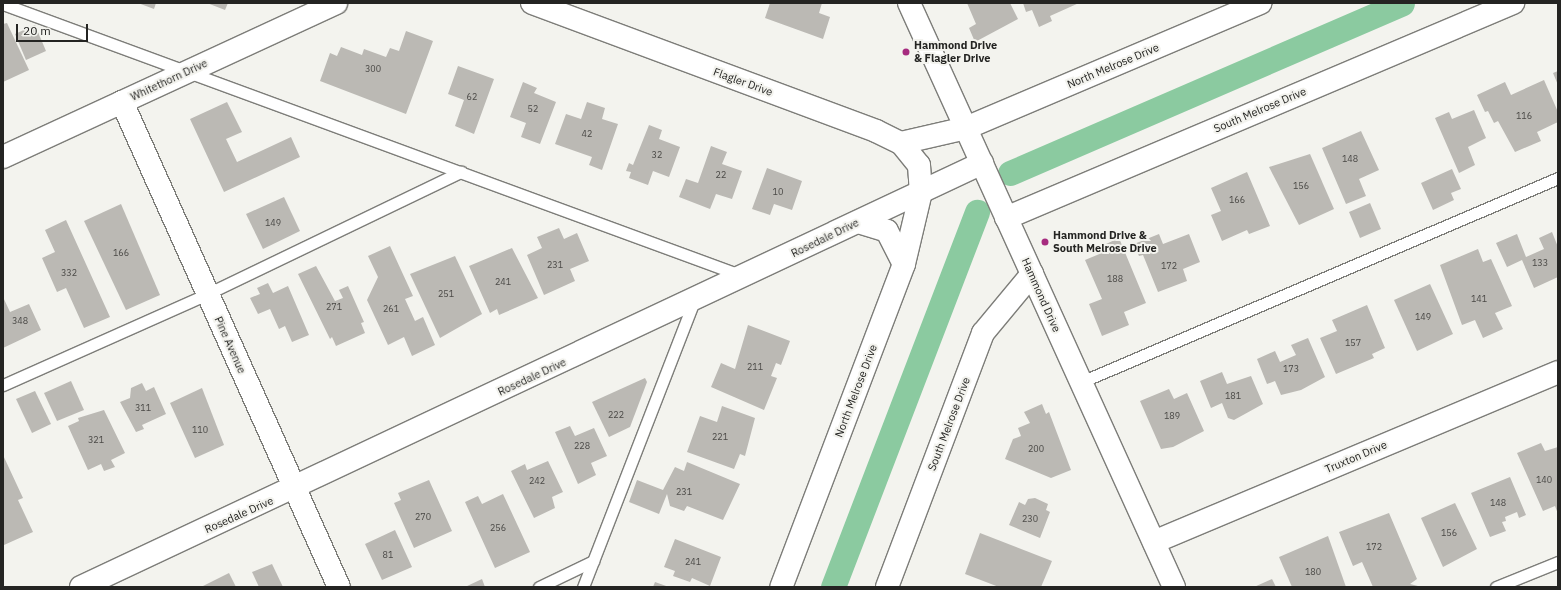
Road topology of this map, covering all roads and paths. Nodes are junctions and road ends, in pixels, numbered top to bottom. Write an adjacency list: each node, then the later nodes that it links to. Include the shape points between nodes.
1 (336, 3): 7 (street, Whitethorn Drive)
2 (532, 3): 10 (street, Flagler Drive)
3 (909, 3): 9 (street, Hammond Drive)
4 (1261, 3): 9 (street, North Melrose Drive)
5 (1513, 3): 16 (street, South Melrose Drive)
6 (3, 4): 7 (lane)
7 (189, 71): 8 (street, Whitethorn Drive); 13 (lane)
8 (122, 102): 11 (street, Whitethorn Drive); 21 (street, Pine Avenue)
9 (966, 128): 10 (street, North Melrose Drive); 12 (street, Hammond Drive)
10 (901, 143): 15 (street, Flagler Drive, via 919,165)
11 (3, 157)
12 (982, 164): 15 (street, Rosedale Drive); 16 (street, Hammond Drive)
13 (461, 172): 20 (lane); 21 (lane)
14 (1558, 178): 24 (lane)
15 (921, 192): 17 (street, Rosedale Drive); 18 (street, North Melrose Drive)
16 (1006, 218): 19 (street, Hammond Drive)
17 (858, 222): 18 (street, via 887,232); 20 (street, Rosedale Drive)
18 (904, 264): 34 (street, North Melrose Drive)
19 (1032, 274): 24 (street, Hammond Drive); 35 (street, South Melrose Drive, via 983,333)
20 (744, 277): 22 (street, Rosedale Drive)
21 (207, 294): 25 (lane); 26 (street, Pine Avenue)
22 (694, 301): 26 (street, Rosedale Drive); 28 (lane)
23 (1558, 372): 27 (street, Truxton Drive)
24 (1081, 382): 27 (street, Hammond Drive)
25 (3, 385)
26 (295, 490): 30 (street, Rosedale Drive); 31 (street, Pine Avenue)
27 (1154, 542): 36 (street, Hammond Drive)
28 (593, 561): 32 (lane); 33 (lane)
29 (1558, 562): 37 (lane)
30 (81, 587)
31 (339, 587)
32 (539, 587)
33 (583, 587)
34 (781, 587)
35 (887, 587)
36 (1174, 587)
37 (1496, 587)

